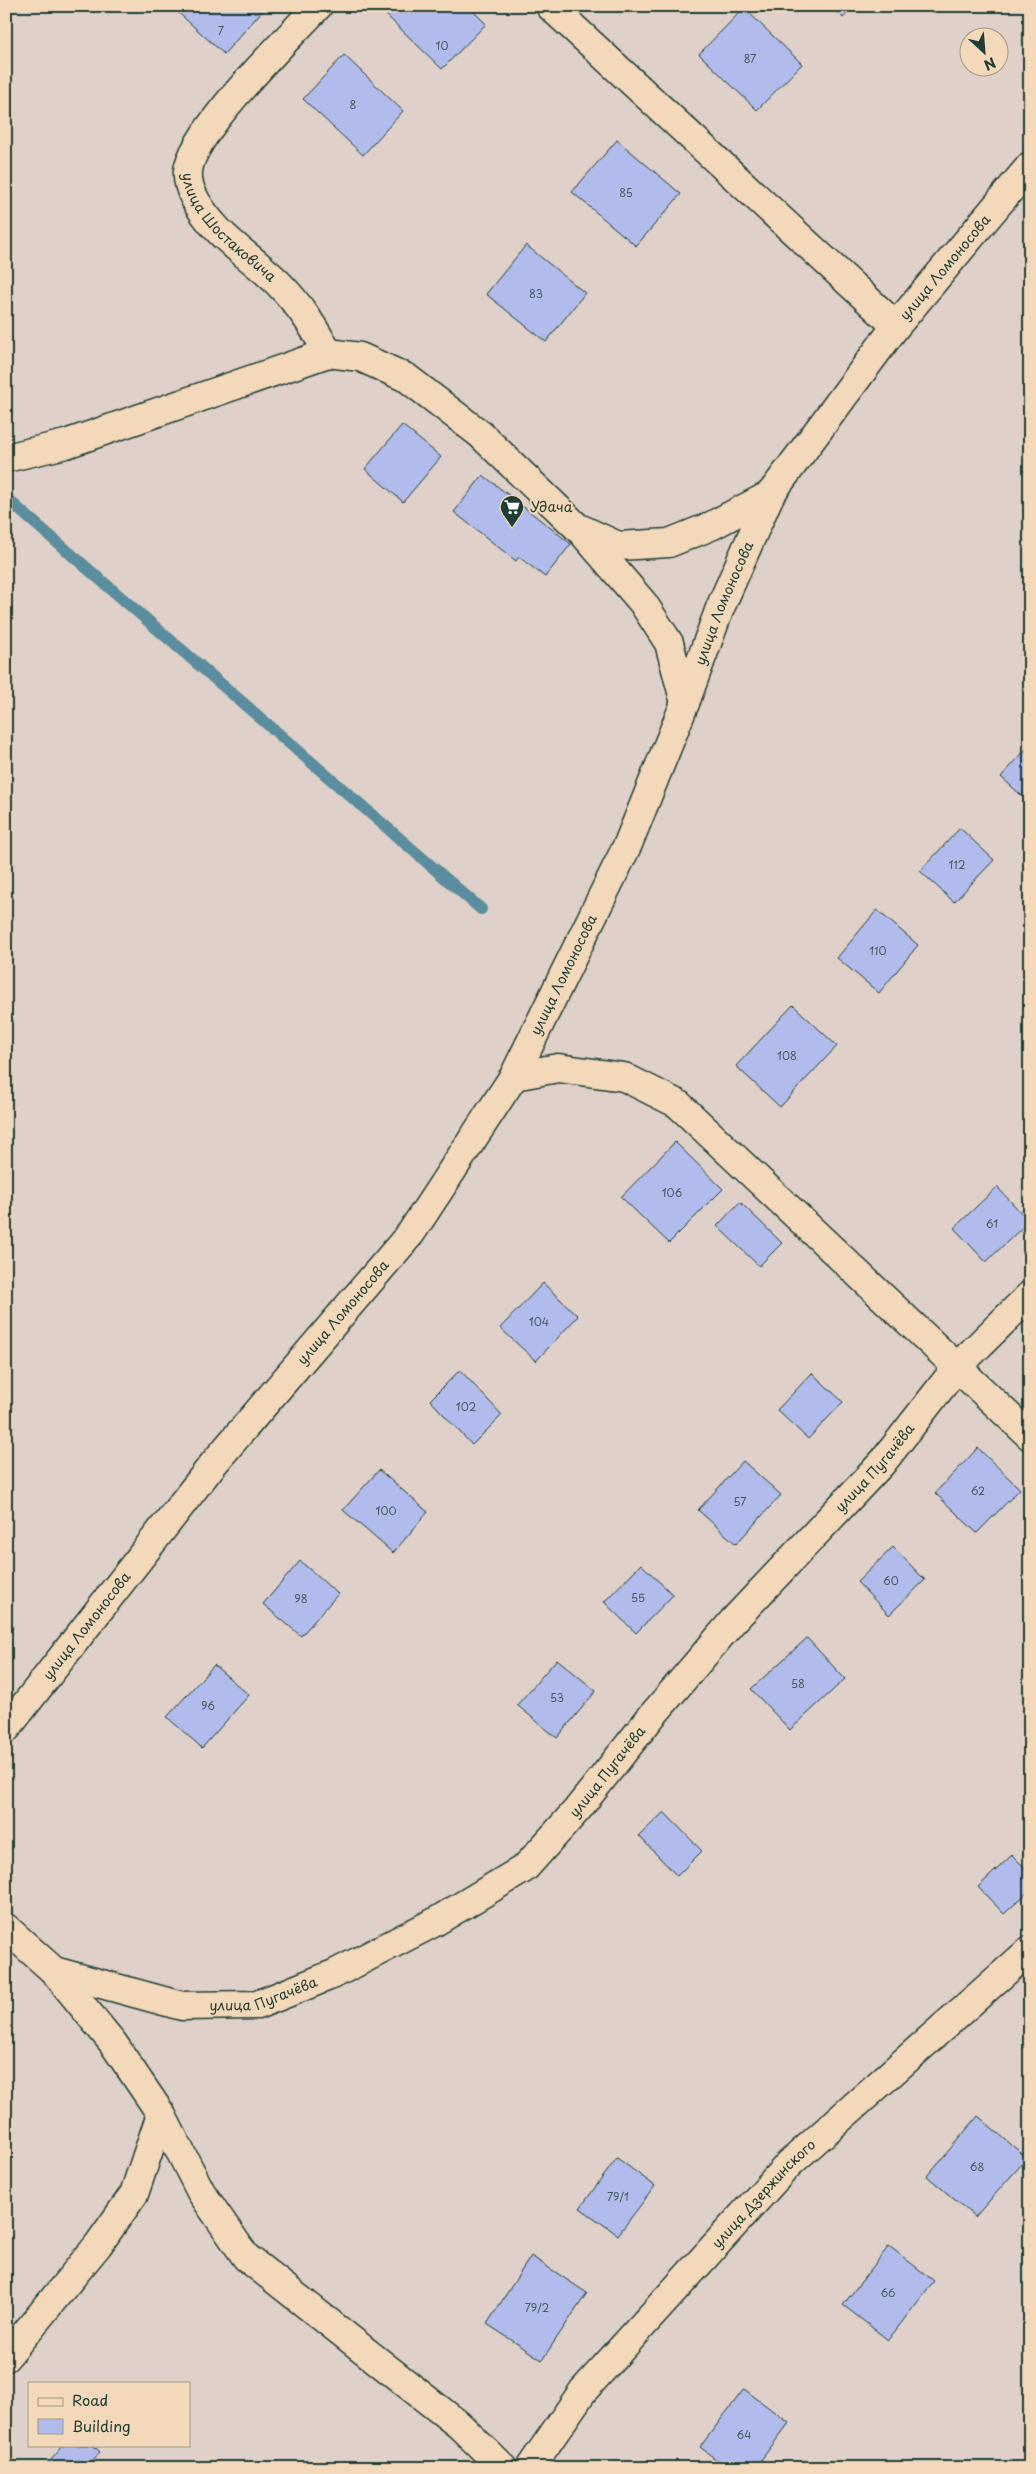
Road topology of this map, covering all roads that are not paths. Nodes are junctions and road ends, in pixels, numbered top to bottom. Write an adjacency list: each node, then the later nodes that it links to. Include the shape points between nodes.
1 (318, 6): 5 (street, улица Шостаковича, via 202,136 188,171 194,199 219,231 277,282 306,313)
2 (550, 6): 4 (street)
3 (1030, 166): 4 (street, улица Ломоносова)
4 (896, 326): 7 (street, улица Ломоносова)
5 (328, 353): 6 (street, via 66,444); 8 (street, via 360,358 407,378 480,434)
6 (6, 458)
7 (770, 496): 8 (street, via 712,526 669,543 618,546); 9 (street, улица Ломоносова, via 720,608)
8 (577, 527): 9 (street, via 643,603 669,643)
9 (685, 704): 10 (street, улица Ломоносова, via 628,844)
10 (514, 1076): 12 (street, via 558,1068 624,1077 678,1104); 14 (street, улица Ломоносова, via 411,1233 214,1463)
11 (1030, 1296): 12 (street, улица Пугачёва)
12 (957, 1367): 13 (street); 17 (street, улица Пугачёва, via 882,1463 733,1622 525,1868 435,1922 334,1974 257,2005 182,2006)
13 (1030, 1436)
14 (6, 1729)
15 (6, 1928): 17 (street)
16 (1030, 1950): 21 (street, улица Дзержинского, via 789,2164 583,2390)
17 (54, 1971): 18 (street, via 113,2042)
18 (161, 2114): 19 (street, via 134,2194 98,2245); 20 (street, via 201,2192 246,2257 459,2426)
19 (6, 2357)
20 (503, 2468)
21 (530, 2468)

